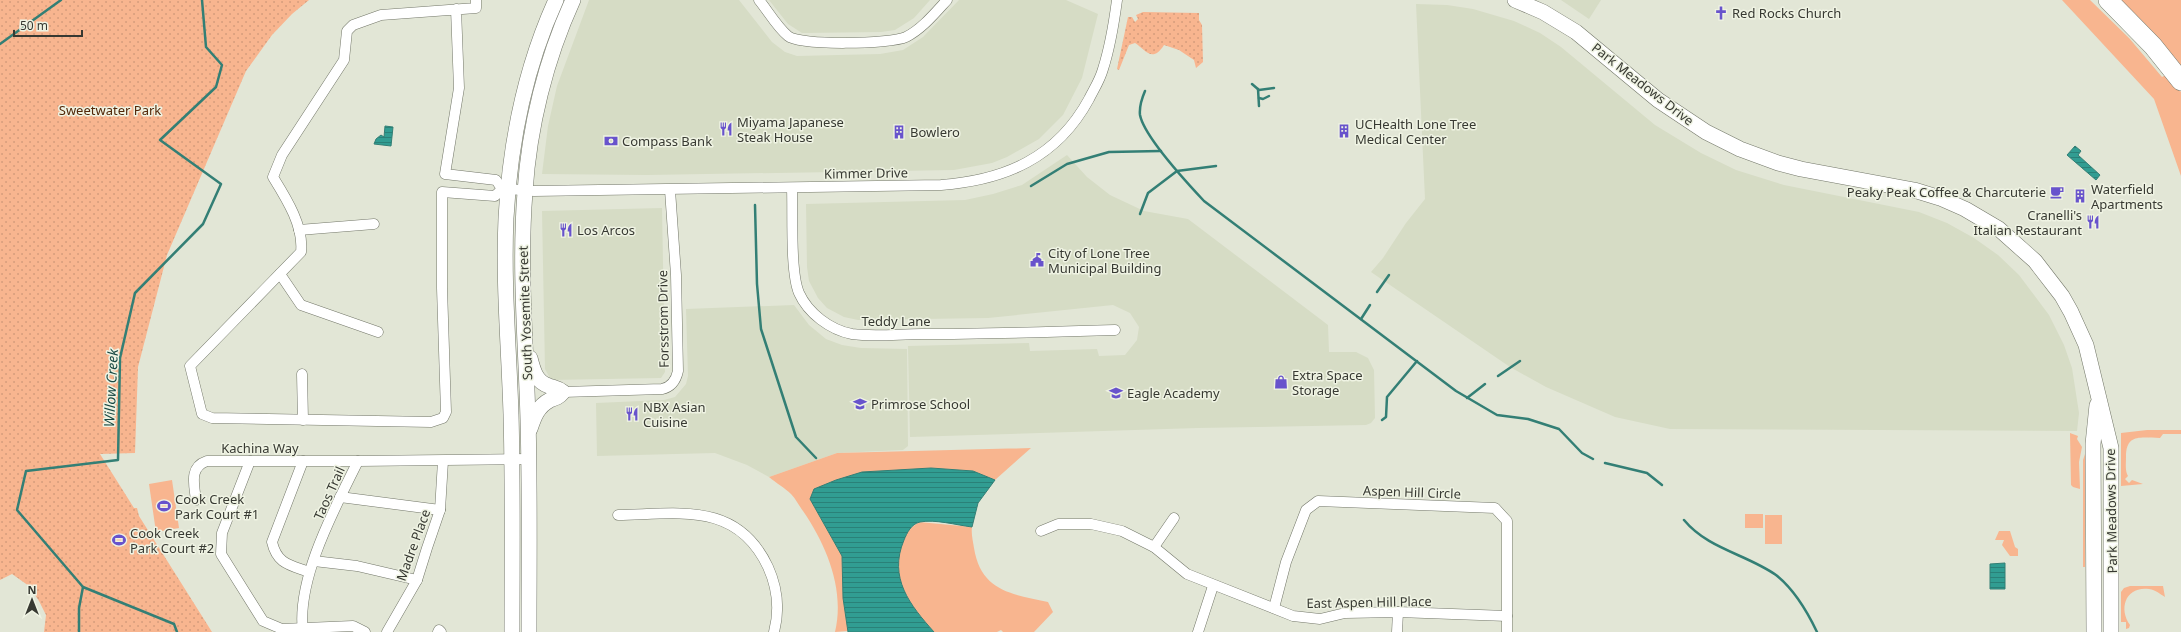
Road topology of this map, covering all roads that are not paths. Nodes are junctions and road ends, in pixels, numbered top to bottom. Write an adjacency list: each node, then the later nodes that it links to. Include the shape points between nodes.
1 (476, 0): 9 (street, via 476,8)
2 (556, 0): 12 (main road, South Yosemite Street, via 535,55 522,105 513,146)
3 (573, 0): 14 (main road, South Yosemite Street, via 559,35 538,109)
4 (759, 0): 5 (street, via 788,36 798,41 852,42 893,42 906,37 916,31)
5 (947, 0)
6 (1117, 0): 11 (street, Kimmer Drive, via 1112,35 1100,77 1083,111 1051,147 1032,160 990,178 968,183)
7 (1515, 0): 23 (main road, Park Meadows Drive, via 1544,12 1576,32 1678,115 1740,149 1801,169 1914,190 1940,198 1999,229 2035,261 2068,306 2086,345)
8 (2108, 0): 10 (highway, via 2153,46)
9 (456, 9): 16 (street, via 381,15 353,25 347,31 344,60 282,155 273,176); 24 (street, via 459,88 444,174 496,180 502,189 495,196 442,192 446,412 443,418 431,422)
10 (2181, 81)
11 (792, 188): 13 (street, Kimmer Drive); 18 (street, Teddy Lane, via 795,278 799,293 814,314 835,328 858,334)
12 (508, 189): 14 (street, Kimmer Drive); 26 (main road, South Yosemite Street, via 506,262)
13 (670, 190): 14 (street, Kimmer Drive); 22 (street, Forsstrom Drive, via 676,275 676,379 662,389)
14 (525, 191): 20 (main road, South Yosemite Street, via 522,237)
15 (374, 224): 16 (street)
16 (299, 230): 17 (street, via 302,252)
17 (280, 274): 19 (street, via 301,305); 24 (street, via 190,366 202,414 212,418)
18 (1115, 330)
19 (378, 332)
20 (525, 337): 22 (main road, via 534,373 544,384); 25 (main road, South Yosemite Street)
21 (302, 374): 24 (street)
22 (563, 392): 25 (main road, via 558,398 550,400 540,408)
23 (2098, 392): 57 (main road, Park Meadows Drive, via 2093,444); 58 (main road, Park Meadows Drive, via 2111,448)
24 (303, 420)
25 (528, 435): 27 (main road, South Yosemite Street)
26 (512, 459): 27 (street, Taos Trail); 28 (street, Taos Trail); 51 (main road, South Yosemite Street)
27 (529, 459): 52 (main road, South Yosemite Street)
28 (443, 460): 31 (street, Taos Trail); 34 (street, Madre Place)
29 (250, 461): 30 (street, Kachina Way); 33 (street, Kachina Way, via 207,461 199,464 194,471); 46 (street, via 222,533 221,554 263,621 282,629)
30 (303, 461): 31 (street, Kachina Way); 40 (street, via 272,542 275,552 284,564)
31 (358, 461): 32 (street, Taos Trail)
32 (340, 497): 34 (street); 39 (street, Taos Trail)
33 (196, 500)
34 (440, 510): 41 (street, Madre Place)
35 (618, 515): 53 (street, via 695,514 719,518 747,535 761,551 774,579 778,598)
36 (1174, 518): 38 (street)
37 (1041, 532): 38 (street, East Aspen Hill Place, via 1058,524 1091,524 1122,531)
38 (1154, 547): 42 (street, East Aspen Hill Place, via 1186,574)
39 (314, 561): 40 (street, Taos Trail); 41 (street, via 357,566)
40 (309, 572): 46 (street, Taos Trail, via 303,599)
41 (417, 580): 48 (street, Madre Place)
42 (1213, 586): 43 (street, East Aspen Hill Place); 54 (street)
43 (1274, 608): 44 (street, East Aspen Hill Place, via 1293,616 1320,619 1345,613); 45 (street, Aspen Hill Circle, via 1286,562 1306,510 1318,501 1495,508 1507,521)
44 (1398, 612): 45 (street, East Aspen Hill Place); 55 (street)
45 (1507, 616): 56 (street, Aspen Hill Circle)
46 (303, 630): 47 (street, via 353,626)
47 (365, 632)
48 (387, 632)
49 (438, 632): 50 (street)
50 (441, 632)
51 (512, 632)
52 (529, 632)
53 (774, 632)
54 (1198, 632)
55 (1397, 632)
56 (1507, 632)
57 (2094, 632)
58 (2111, 632)

